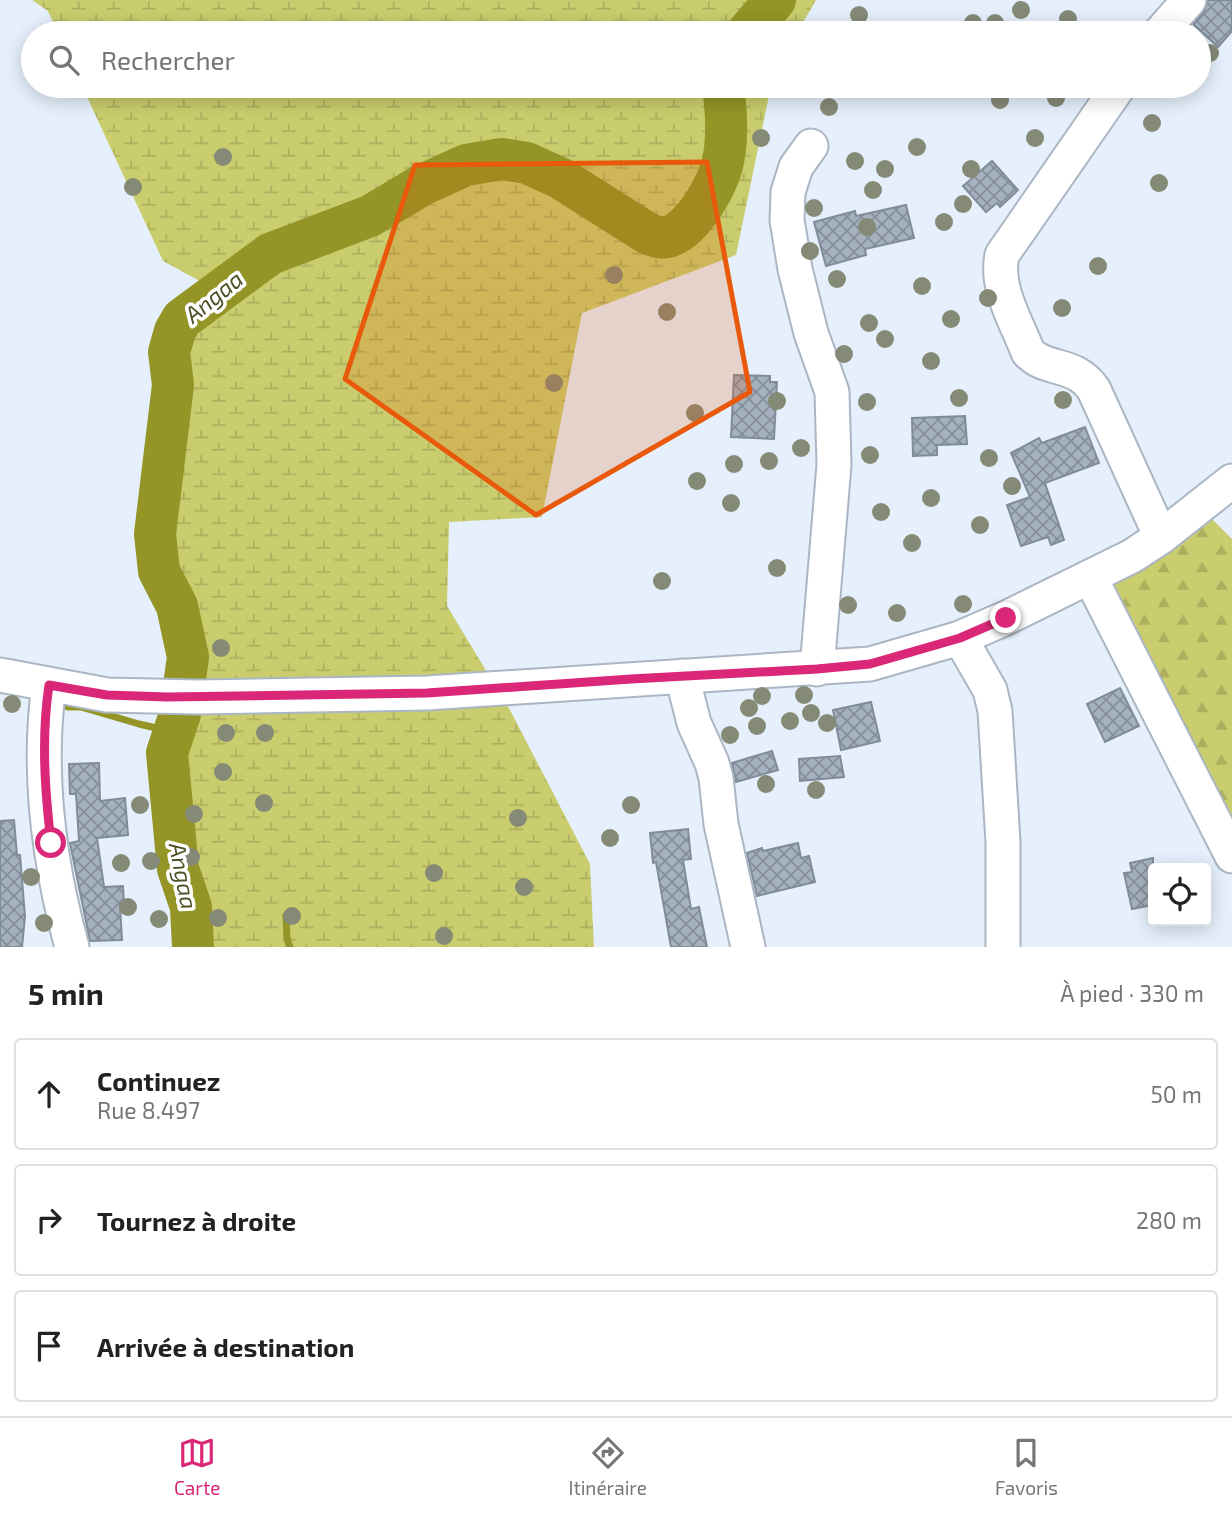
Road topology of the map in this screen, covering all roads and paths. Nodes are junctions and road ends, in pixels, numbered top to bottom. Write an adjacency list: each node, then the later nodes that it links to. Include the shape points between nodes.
1 (1189, 0): 2 (street)
2 (1171, 21)
3 (1111, 98): 6 (street, via 1002,254 1000,283 1033,358 1086,378 1094,390)
4 (811, 146): 9 (street, via 796,167 788,192 787,220 811,333 832,392 834,466)
5 (1232, 481): 6 (street)
6 (1161, 537): 7 (street)
7 (1090, 576): 8 (street); 13 (street)
8 (960, 638): 9 (street, via 870,664); 16 (street, via 990,690 995,711 1003,842)
9 (817, 669): 11 (street)
10 (0, 675): 12 (street)
11 (682, 676): 12 (street, via 427,693 183,697 107,695); 15 (street, via 716,778 723,836)
12 (49, 685): 14 (street, via 44,781)
13 (1232, 856)
14 (72, 947)
15 (748, 947)
16 (1003, 947)

